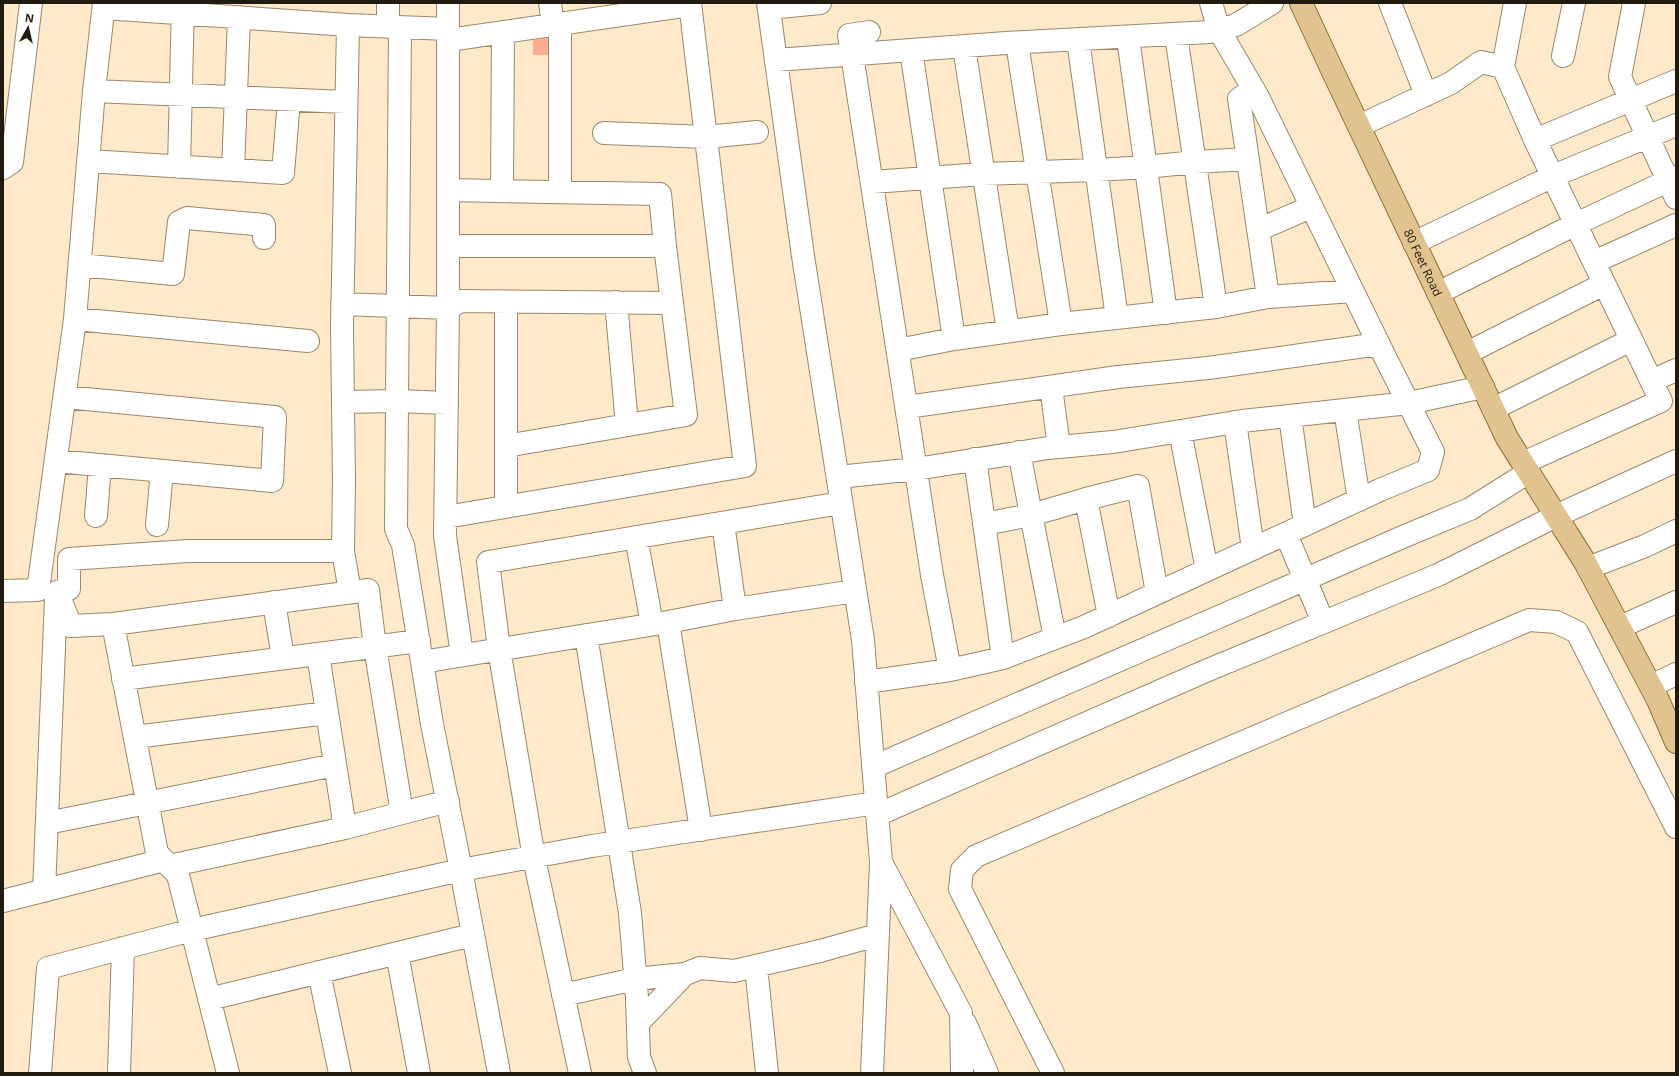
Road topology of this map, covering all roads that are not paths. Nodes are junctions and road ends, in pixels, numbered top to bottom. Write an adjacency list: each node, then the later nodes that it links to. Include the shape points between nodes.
1 (31, 3): 56 (street, via 12,162)
2 (388, 3): 20 (street)
3 (448, 3): 24 (street)
4 (550, 3): 18 (street)
5 (820, 3): 15 (street)
6 (1211, 3): 21 (street)
7 (1272, 3): 21 (street, via 1236,25)
8 (1301, 3): 45 (main road, 80 Feet Road)
9 (1390, 3): 39 (street)
10 (1515, 3): 34 (street)
11 (1574, 3): 32 (street)
12 (1634, 3): 42 (street, via 1620,77)
13 (690, 4): 18 (street); 49 (street)
14 (104, 5): 16 (street); 37 (street)
15 (769, 6): 33 (street)
16 (183, 8): 17 (street); 38 (street)
17 (239, 17): 19 (street); 40 (street)
18 (556, 24): 22 (street); 67 (street)
19 (348, 25): 20 (street); 43 (street)
20 (394, 27): 24 (street); 86 (street)
21 (1219, 30): 25 (street); 36 (street)
22 (503, 32): 24 (street); 66 (street)
23 (869, 32): 31 (street, via 849,35)
24 (448, 35): 65 (street)
25 (1176, 35): 26 (street); 53 (street)
26 (1128, 38): 27 (street); 55 (street)
27 (1078, 40): 28 (street); 58 (street)
28 (1016, 43): 29 (street); 59 (street)
29 (964, 46): 30 (street); 60 (street)
30 (911, 50): 31 (street); 62 (street)
31 (852, 55): 33 (street); 63 (street)
32 (1562, 56)
33 (776, 60): 126 (street, via 803,256)
34 (1503, 67): 39 (street, via 1481,62 1451,83); 50 (street)
35 (1676, 81): 42 (street)
36 (1253, 89): 51 (street, via 1239,99); 68 (street)
37 (94, 91): 38 (street); 52 (street)
38 (181, 95): 40 (street); 54 (street)
39 (1426, 95): 45 (street)
40 (236, 97): 41 (street); 57 (street)
41 (289, 100): 43 (street); 57 (street, via 283,174)
42 (1631, 100): 48 (street); 50 (street)
43 (346, 102): 85 (street)
44 (1676, 125): 48 (street)
45 (1359, 126): 73 (main road, 80 Feet Road)
46 (757, 132): 49 (street)
47 (604, 133): 49 (street)
48 (1648, 136): 61 (street); 64 (street)
49 (706, 137): 130 (street, via 745,466)
50 (1535, 140): 61 (street)
51 (1248, 159): 53 (street); 71 (street)
52 (89, 161): 54 (street); 77 (street)
53 (1195, 162): 55 (street); 87 (street)
54 (179, 167): 57 (street)
55 (1146, 167): 58 (street); 89 (street)
56 (3, 168)
57 (233, 170)
58 (1096, 170): 59 (street); 90 (street)
59 (1038, 172): 60 (street); 92 (street)
60 (983, 174): 62 (street); 93 (street)
61 (1553, 176): 69 (street); 73 (street)
62 (929, 179): 63 (street); 94 (street)
63 (872, 182): 98 (street)
64 (1673, 185): 69 (street)
65 (448, 190): 66 (street); 74 (street)
66 (502, 191): 67 (street)
67 (560, 192): 75 (street, via 660,194)
68 (1311, 207): 71 (street); 79 (street)
69 (1576, 224): 76 (street); 80 (street)
70 (1676, 225): 76 (street)
71 (1258, 230): 81 (street)
72 (264, 238): 77 (street, via 264,225 187,218 179,222 173,274)
73 (1414, 243): 80 (main road, 80 Feet Road)
74 (448, 246): 75 (street); 88 (street)
75 (665, 246): 84 (street)
76 (1594, 262): 78 (street)
77 (80, 265): 91 (street)
78 (1604, 284): 95 (street); 99 (street)
79 (1353, 291): 81 (street); 97 (street)
80 (1438, 293): 99 (main road, 80 Feet Road)
81 (1268, 297): 87 (street)
82 (506, 302): 83 (street); 88 (street, via 461,301); 116 (street)
83 (616, 302): 84 (street); 114 (street)
84 (672, 303): 114 (street, via 686,415)
85 (342, 304): 86 (street); 106 (street)
86 (398, 306): 88 (street); 105 (street)
87 (1216, 307): 89 (street)
88 (448, 308): 108 (street)
89 (1166, 313): 90 (street)
90 (1117, 318): 92 (street)
91 (75, 319): 96 (street); 104 (street)
92 (1062, 324): 93 (street)
93 (1008, 331): 94 (street)
94 (954, 339): 98 (street)
95 (1631, 340): 101 (street); 110 (street)
96 (308, 341)
97 (1379, 344): 102 (street); 107 (street)
98 (898, 350): 109 (street)
99 (1467, 353): 103 (main road, 80 Feet Road)
100 (1676, 370): 101 (street)
101 (1651, 381): 123 (street, via 1661,401)
102 (1051, 387): 109 (street); 117 (street)
103 (1483, 387): 107 (street); 110 (main road, 80 Feet Road)
104 (65, 397): 120 (street); 125 (street, via 275,417 272,481)
105 (397, 401): 106 (street); 108 (street); 163 (street, via 396,530 403,545)
106 (343, 402): 142 (street)
107 (1409, 402): 111 (street); 128 (street, via 1433,452 1428,470)
108 (447, 403): 134 (street)
109 (907, 407): 124 (street)
110 (1493, 409): 123 (main road, 80 Feet Road, via 1507,438)
111 (1345, 410): 112 (street); 128 (street)
112 (1290, 416): 113 (street); 138 (street)
113 (1236, 422): 115 (street); 141 (street)
114 (628, 425): 116 (street)
115 (1180, 431): 117 (street, via 1113,442); 144 (street)
116 (506, 446): 130 (street)
117 (1059, 447): 118 (street)
118 (1019, 452): 119 (street); 131 (street)
119 (975, 459): 124 (street); 136 (street)
120 (56, 461): 122 (street); 146 (street, via 38,590)
121 (1676, 461): 133 (street)
122 (100, 465): 125 (street); 132 (street)
123 (1526, 467): 133 (main road, 80 Feet Road); 145 (street, via 1470,509)
124 (916, 468): 126 (street); 168 (street)
125 (162, 471): 137 (street)
126 (838, 477): 129 (street)
127 (1086, 499): 131 (street); 150 (street, via 1138,486); 154 (street)
128 (1359, 500): 138 (street)
129 (841, 503): 135 (street); 147 (street)
130 (506, 506): 134 (street)
131 (1031, 515): 136 (street); 160 (street)
132 (96, 516)
133 (1556, 516): 143 (main road, 80 Feet Road); 155 (street, via 1438,575)
134 (446, 517): 165 (street, via 445,536)
135 (723, 523): 140 (street); 153 (street)
136 (984, 524): 167 (street)
137 (157, 525)
138 (1296, 529): 141 (street); 145 (street)
139 (1676, 532): 143 (street)
140 (636, 537): 156 (street); 162 (street, via 488,562)
141 (1253, 549): 144 (street)
142 (343, 551): 148 (street, via 188,551 69,559 69,589); 149 (street)
143 (1588, 568): 158 (main road, 80 Feet Road)
144 (1207, 570): 150 (street)
145 (1305, 579): 155 (street); 177 (street)
146 (3, 591)
147 (855, 591): 153 (street); 171 (street, via 863,640)
148 (57, 592): 157 (street, via 71,626); 182 (street)
149 (350, 592): 151 (street); 161 (street, via 368,590)
150 (1157, 594): 154 (street)
151 (274, 602): 157 (street); 166 (street)
152 (1676, 602): 158 (street)
153 (735, 609): 156 (street)
154 (1109, 616): 160 (street)
155 (1323, 622): 180 (street)
156 (660, 623): 159 (street); 185 (street)
157 (113, 624): 170 (street)
158 (1620, 628): 172 (main road, 80 Feet Road)
159 (586, 635): 162 (street); 186 (street)
160 (1055, 638): 167 (street)
161 (375, 647): 163 (street); 164 (street); 181 (street)
162 (499, 649): 165 (street); 187 (street)
163 (420, 652): 165 (street); 178 (street)
164 (318, 654): 166 (street); 173 (street)
165 (462, 655)
166 (283, 658): 170 (street)
167 (1004, 658): 168 (street)
168 (950, 670): 171 (street)
169 (1676, 674): 172 (street)
170 (123, 679): 174 (street)
171 (866, 682): 177 (street)
172 (1650, 686): 175 (main road, 80 Feet Road)
173 (327, 713): 174 (street); 176 (street)
174 (135, 737): 179 (street)
175 (1676, 742)
176 (335, 765): 179 (street); 184 (street)
177 (873, 767): 180 (street)
178 (448, 801): 181 (street); 190 (street)
179 (147, 804): 182 (street); 189 (street, via 156,853)
180 (877, 809): 185 (street); 188 (street)
181 (402, 812): 184 (street)
182 (47, 823): 191 (street)
183 (1676, 827): 218 (street, via 1577,632 1556,622 1529,620 976,856 962,870 960,889)
184 (345, 828): 189 (street)
185 (701, 830): 186 (street)
186 (618, 842): 187 (street); 201 (street, via 630,913)
187 (534, 858): 190 (street); 202 (street)
188 (880, 862): 195 (street); 204 (street)
189 (166, 863): 191 (street); 193 (street, via 178,875)
190 (461, 870): 193 (street); 194 (street)
191 (44, 891): 192 (street)
192 (3, 901)
193 (192, 930): 196 (street); 203 (street)
194 (472, 935): 197 (street); 211 (street)
195 (877, 935): 198 (street); 215 (street)
196 (123, 948): 206 (street, via 48,968); 207 (street)
197 (397, 953): 199 (street); 210 (street)
198 (756, 966): 200 (street, via 734,971 700,968); 214 (street)
199 (319, 972): 203 (street); 209 (street)
200 (685, 974): 201 (street); 205 (street)
201 (635, 979): 202 (street); 205 (street)
202 (563, 995): 212 (street)
203 (209, 999): 208 (street)
204 (961, 1014): 216 (street); 217 (street)
205 (638, 1023): 213 (street, via 639,1057)
206 (40, 1073)
207 (119, 1073)
208 (228, 1073)
209 (340, 1073)
210 (419, 1073)
211 (499, 1073)
212 (580, 1073)
213 (645, 1073)
214 (767, 1073)
215 (872, 1073)
216 (962, 1073)
217 (987, 1073)
218 (1053, 1073)

